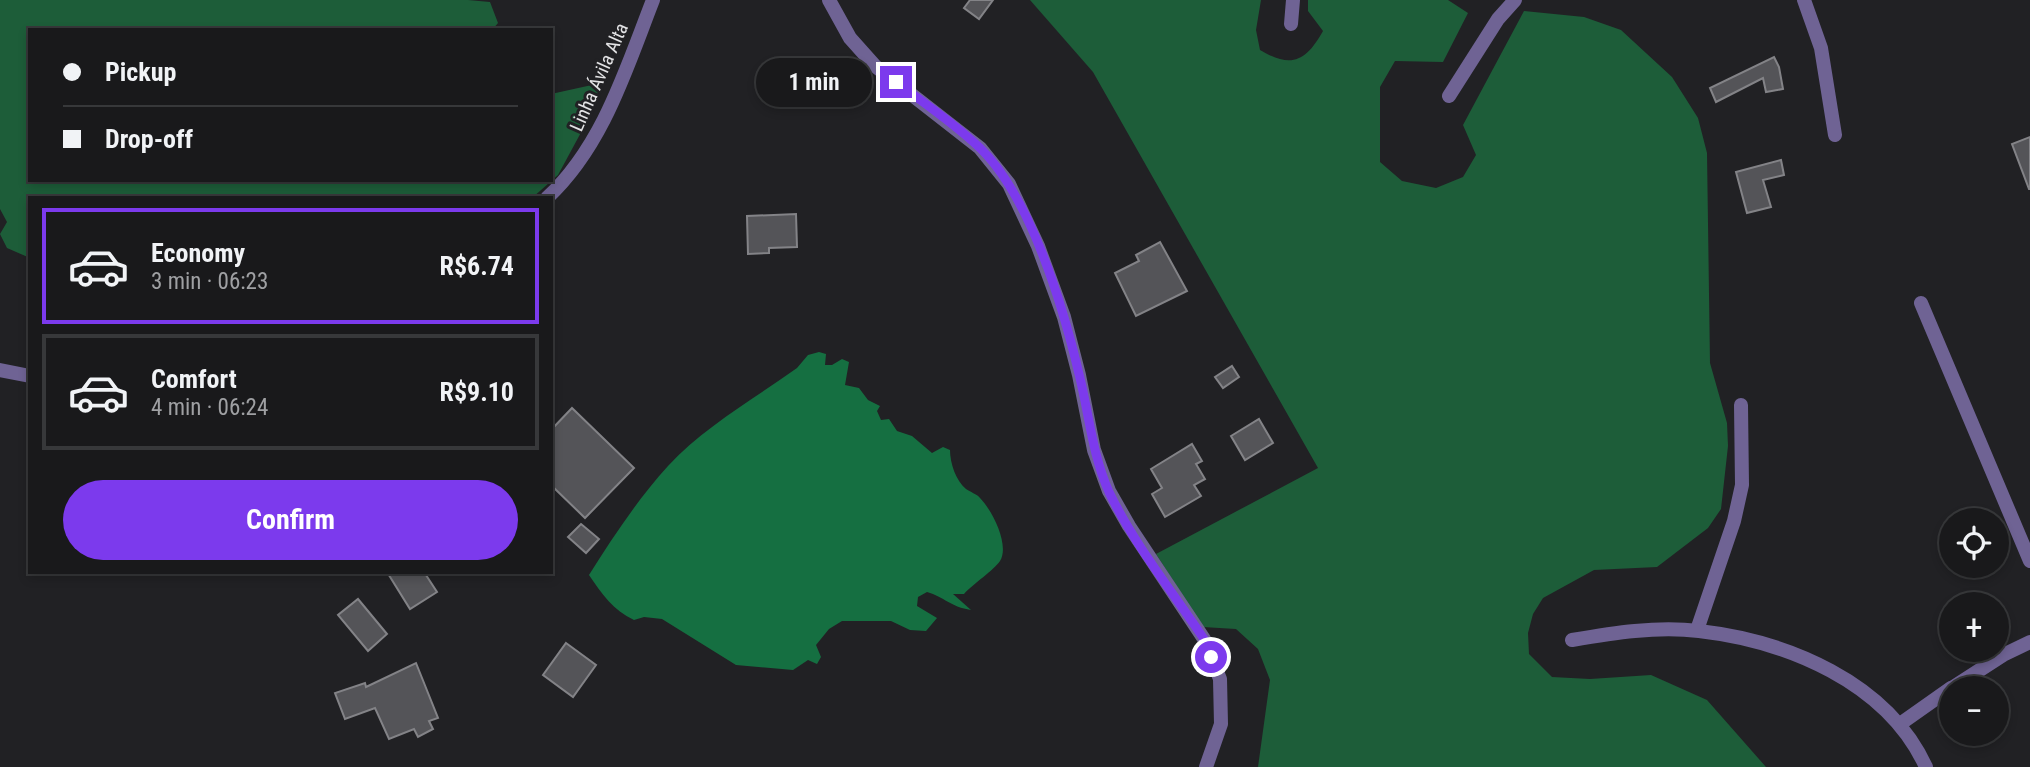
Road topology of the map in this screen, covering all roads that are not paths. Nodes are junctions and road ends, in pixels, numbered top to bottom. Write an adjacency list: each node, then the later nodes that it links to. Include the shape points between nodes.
1 (653, 0): 9 (street, Linha Ávila Alta, via 601,127 565,181)
2 (830, 0): 21 (street, via 850,38 875,66 981,148 1009,184 1064,317 1094,450 1109,491 1204,639 1220,679 1222,724)
3 (1293, 0): 6 (street)
4 (1515, 0): 7 (street)
5 (1804, 0): 8 (street, via 1821,48)
6 (1291, 24)
7 (1449, 96)
8 (1835, 135)
9 (549, 196)
10 (1921, 303): 14 (street)
11 (0, 370): 12 (street)
12 (28, 376)
13 (1741, 405): 15 (street, via 1742,485)
14 (2030, 561)
15 (1697, 630): 16 (street); 20 (street, via 1796,654 1830,670)
16 (1572, 640)
17 (2030, 642): 18 (street)
18 (1971, 676)
19 (1939, 697): 20 (street)
20 (1900, 724): 22 (street)
21 (1206, 767)
22 (1926, 767)

